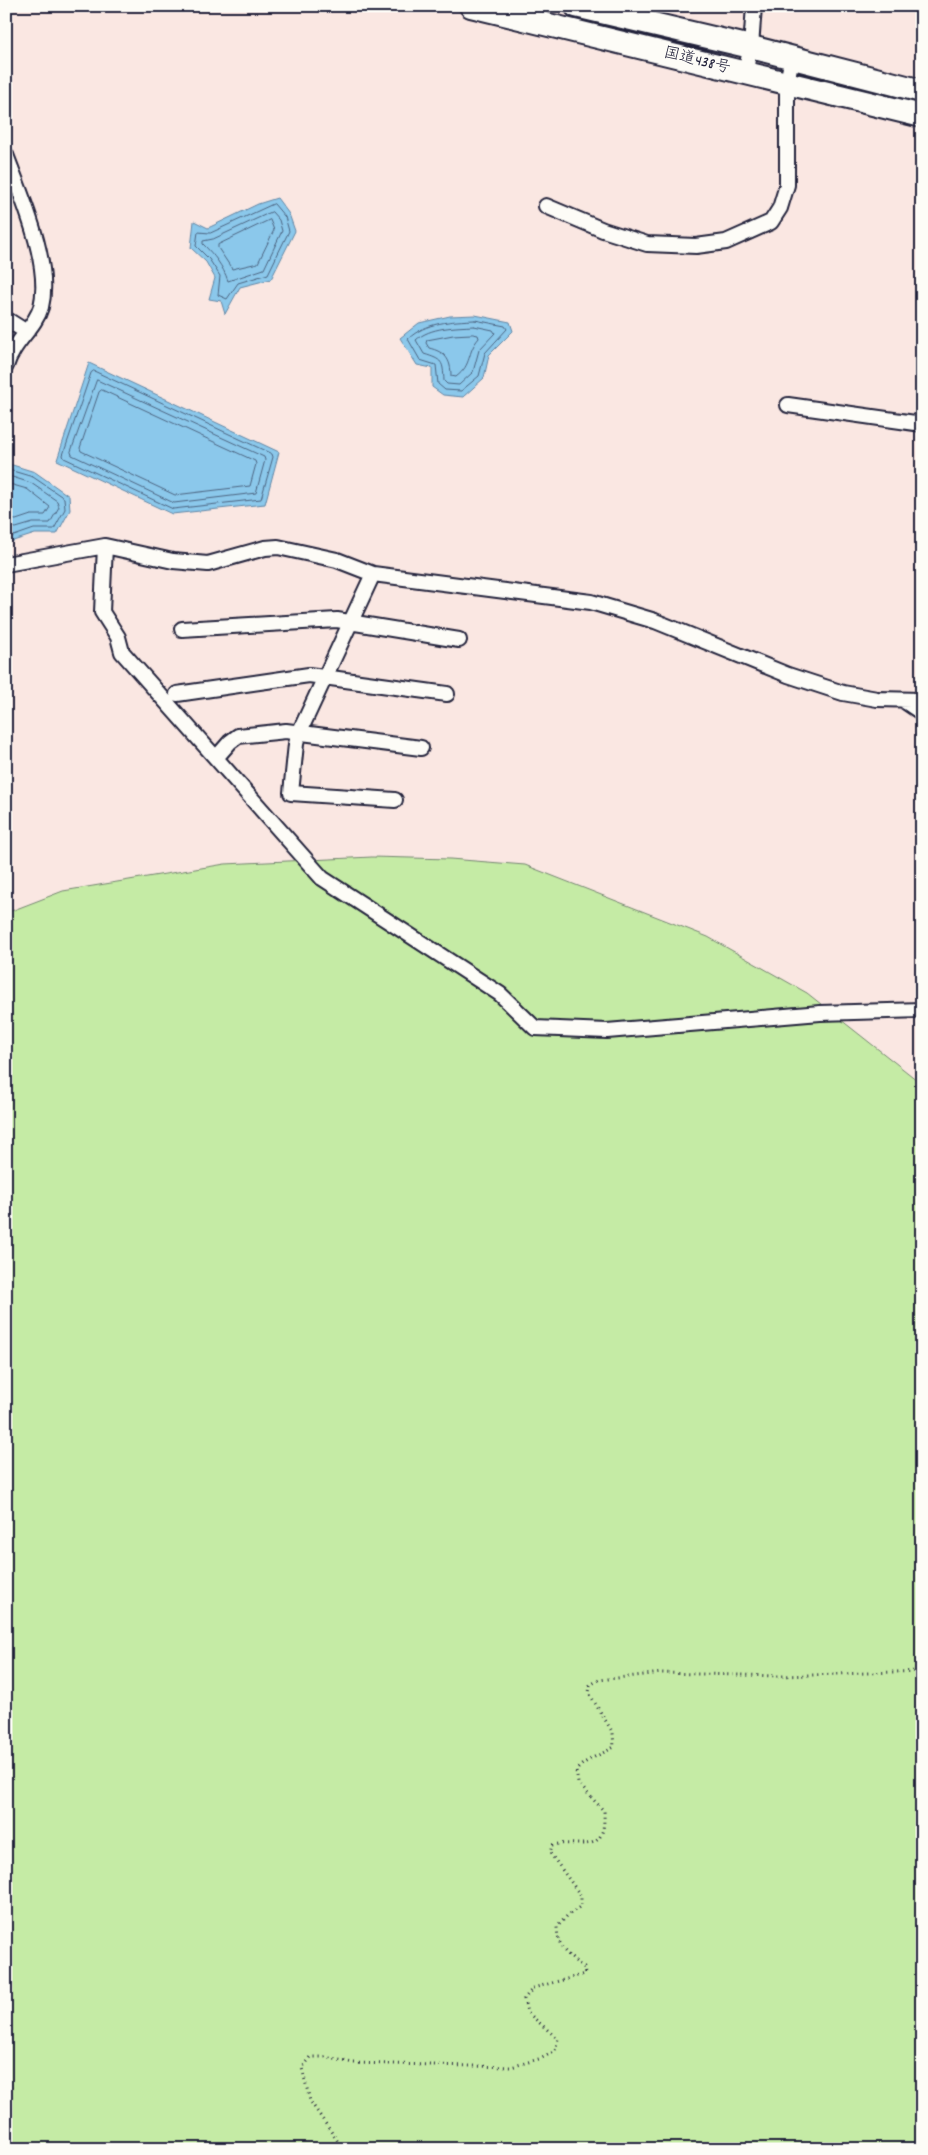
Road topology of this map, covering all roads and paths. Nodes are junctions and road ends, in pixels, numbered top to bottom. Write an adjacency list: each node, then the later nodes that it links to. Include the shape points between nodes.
1 (471, 6): 6 (highway, 国道438号)
2 (576, 6): 4 (highway, 国道438号)
3 (754, 6): 4 (street)
4 (751, 47): 5 (highway, 国道438号); 6 (street)
5 (792, 58): 7 (street); 8 (highway, 国道438号)
6 (745, 72): 7 (highway, 国道438号)
7 (787, 83): 9 (highway, 国道438号); 11 (street, via 787,185 780,208 771,222 757,230 726,242 696,246 647,244)
8 (922, 91)
9 (922, 116)
10 (6, 155): 13 (street, via 36,237 43,281 41,306)
11 (546, 206)
12 (6, 319): 13 (street)
13 (25, 331): 14 (street)
14 (6, 366)
15 (788, 405): 16 (street)
16 (922, 424)
17 (105, 546): 18 (street); 19 (street, via 173,561 208,564 278,547 338,560); 31 (street, via 102,612 118,637 122,652)
18 (6, 564)
19 (374, 574): 20 (street); 26 (street, via 590,602 654,621 788,675 844,693)
20 (351, 622): 21 (street, via 337,620); 22 (street); 23 (street)
21 (182, 629)
22 (459, 640)
23 (325, 678): 24 (street, via 308,675); 25 (street); 29 (street)
24 (178, 694)
25 (447, 694)
26 (903, 700): 27 (street); 28 (street)
27 (922, 700)
28 (922, 713)
29 (300, 733): 30 (street); 31 (street, via 286,731 238,736); 32 (street, via 296,744 292,793)
30 (421, 748)
31 (216, 758): 33 (street, via 322,878 500,994 535,1028 607,1031 820,1013)
32 (395, 800)
33 (922, 1010)
34 (922, 1671): 35 (path, via 782,1676 662,1673 599,1680 590,1685 588,1693 613,1734 614,1747 582,1762 576,1771 578,1783 604,1811 605,1827 598,1840 584,1845 552,1844 550,1853 581,1896 581,1906 557,1927 558,1942 584,1968 584,1974 533,1988 524,1999 528,2012 558,2039 555,2051 511,2067 353,2063 311,2057 302,2068 310,2101)
35 (344, 2149)

